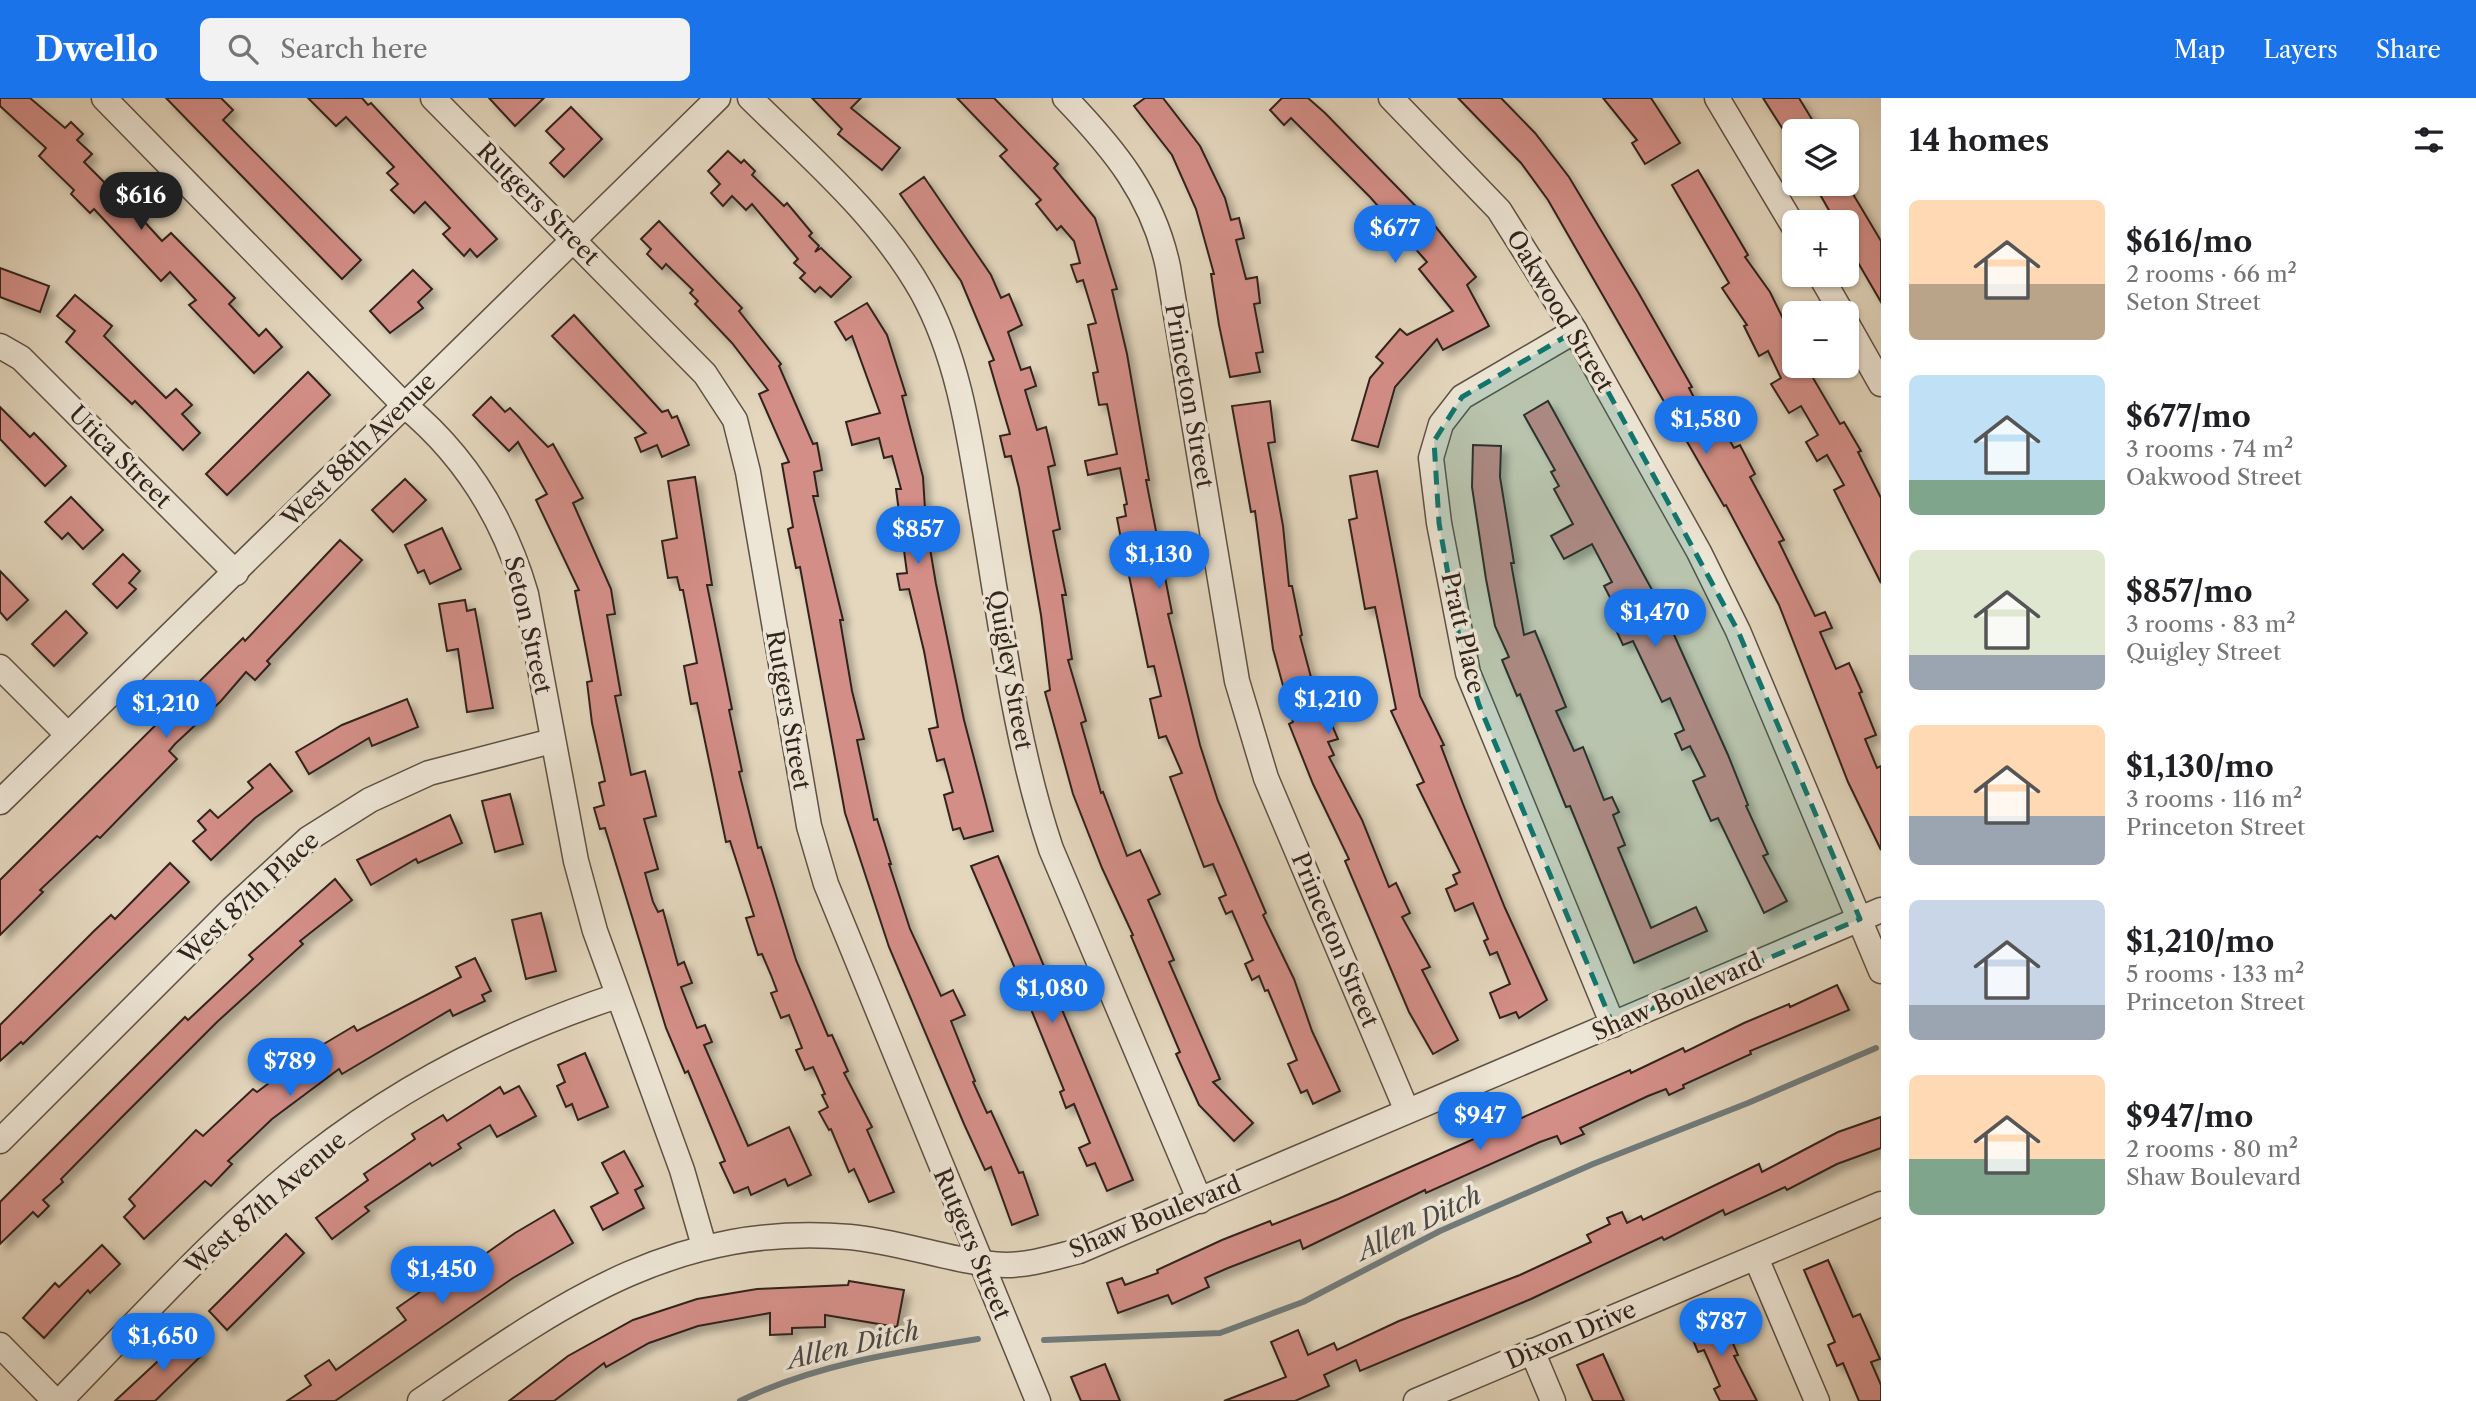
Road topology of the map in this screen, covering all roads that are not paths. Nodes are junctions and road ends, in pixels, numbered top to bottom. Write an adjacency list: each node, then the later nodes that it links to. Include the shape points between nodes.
1 (104, 98): 14 (street, Seton Street)
2 (433, 98): 9 (street, Rutgers Street)
3 (718, 98): 9 (street, West 88th Avenue)
4 (750, 98): 26 (street, Quigley Street, via 843,190 893,248 924,295 947,350 966,420 1021,738 1040,815)
5 (1065, 98): 24 (street, Princeton Street, via 1127,167 1158,227 1246,719 1266,778)
6 (1391, 98): 10 (street, Oakwood Street, via 1499,210)
7 (1717, 98): 8 (street)
8 (1784, 210)
9 (573, 240): 14 (street, West 88th Avenue); 30 (street, Rutgers Street, via 705,374 735,420 813,838 843,931)
10 (1575, 331): 20 (street, Oakwood Street, via 1699,552); 23 (street, Pratt Place, via 1462,397 1441,424 1431,458 1468,673)
11 (1859, 345): 13 (street)
12 (0, 346): 15 (street, Utica Street, via 30,367)
13 (1881, 384)
14 (404, 405): 15 (street, West 88th Avenue); 18 (street, Seton Street, via 458,458 497,518 526,594)
15 (236, 573): 17 (street, West 88th Avenue)
16 (0, 667): 17 (street)
17 (68, 735): 19 (street, West 88th Avenue)
18 (552, 741): 22 (street, Seton Street, via 576,861); 25 (street, West 87th Place, via 429,773 370,800 308,839)
19 (0, 802)
20 (1871, 915): 21 (street, Oakwood Street); 23 (street, Shaw Boulevard)
21 (1881, 971)
22 (617, 996): 28 (street, Seton Street, via 678,1158); 33 (street, West 87th Avenue, via 501,1041 449,1067 341,1135 284,1180)
23 (1613, 1025): 24 (street, Shaw Boulevard)
24 (1407, 1111): 26 (street, Shaw Boulevard)
25 (0, 1141)
26 (1200, 1201): 30 (street, Shaw Boulevard, via 1079,1251 1030,1263)
27 (1881, 1204): 29 (street, Dixon Drive)
28 (704, 1246): 30 (street, Shaw Boulevard, via 767,1238 844,1237 908,1245); 34 (street, Shaw Boulevard, via 619,1276 572,1300)
29 (1756, 1258): 32 (street, Dixon Drive); 38 (street)
30 (979, 1263): 35 (street, Rutgers Street)
31 (0, 1345): 33 (street)
32 (1532, 1351): 36 (street, Dixon Drive); 37 (street)
33 (58, 1401)
34 (421, 1401)
35 (1038, 1401)
36 (1416, 1401)
37 (1553, 1401)
38 (1817, 1401)

